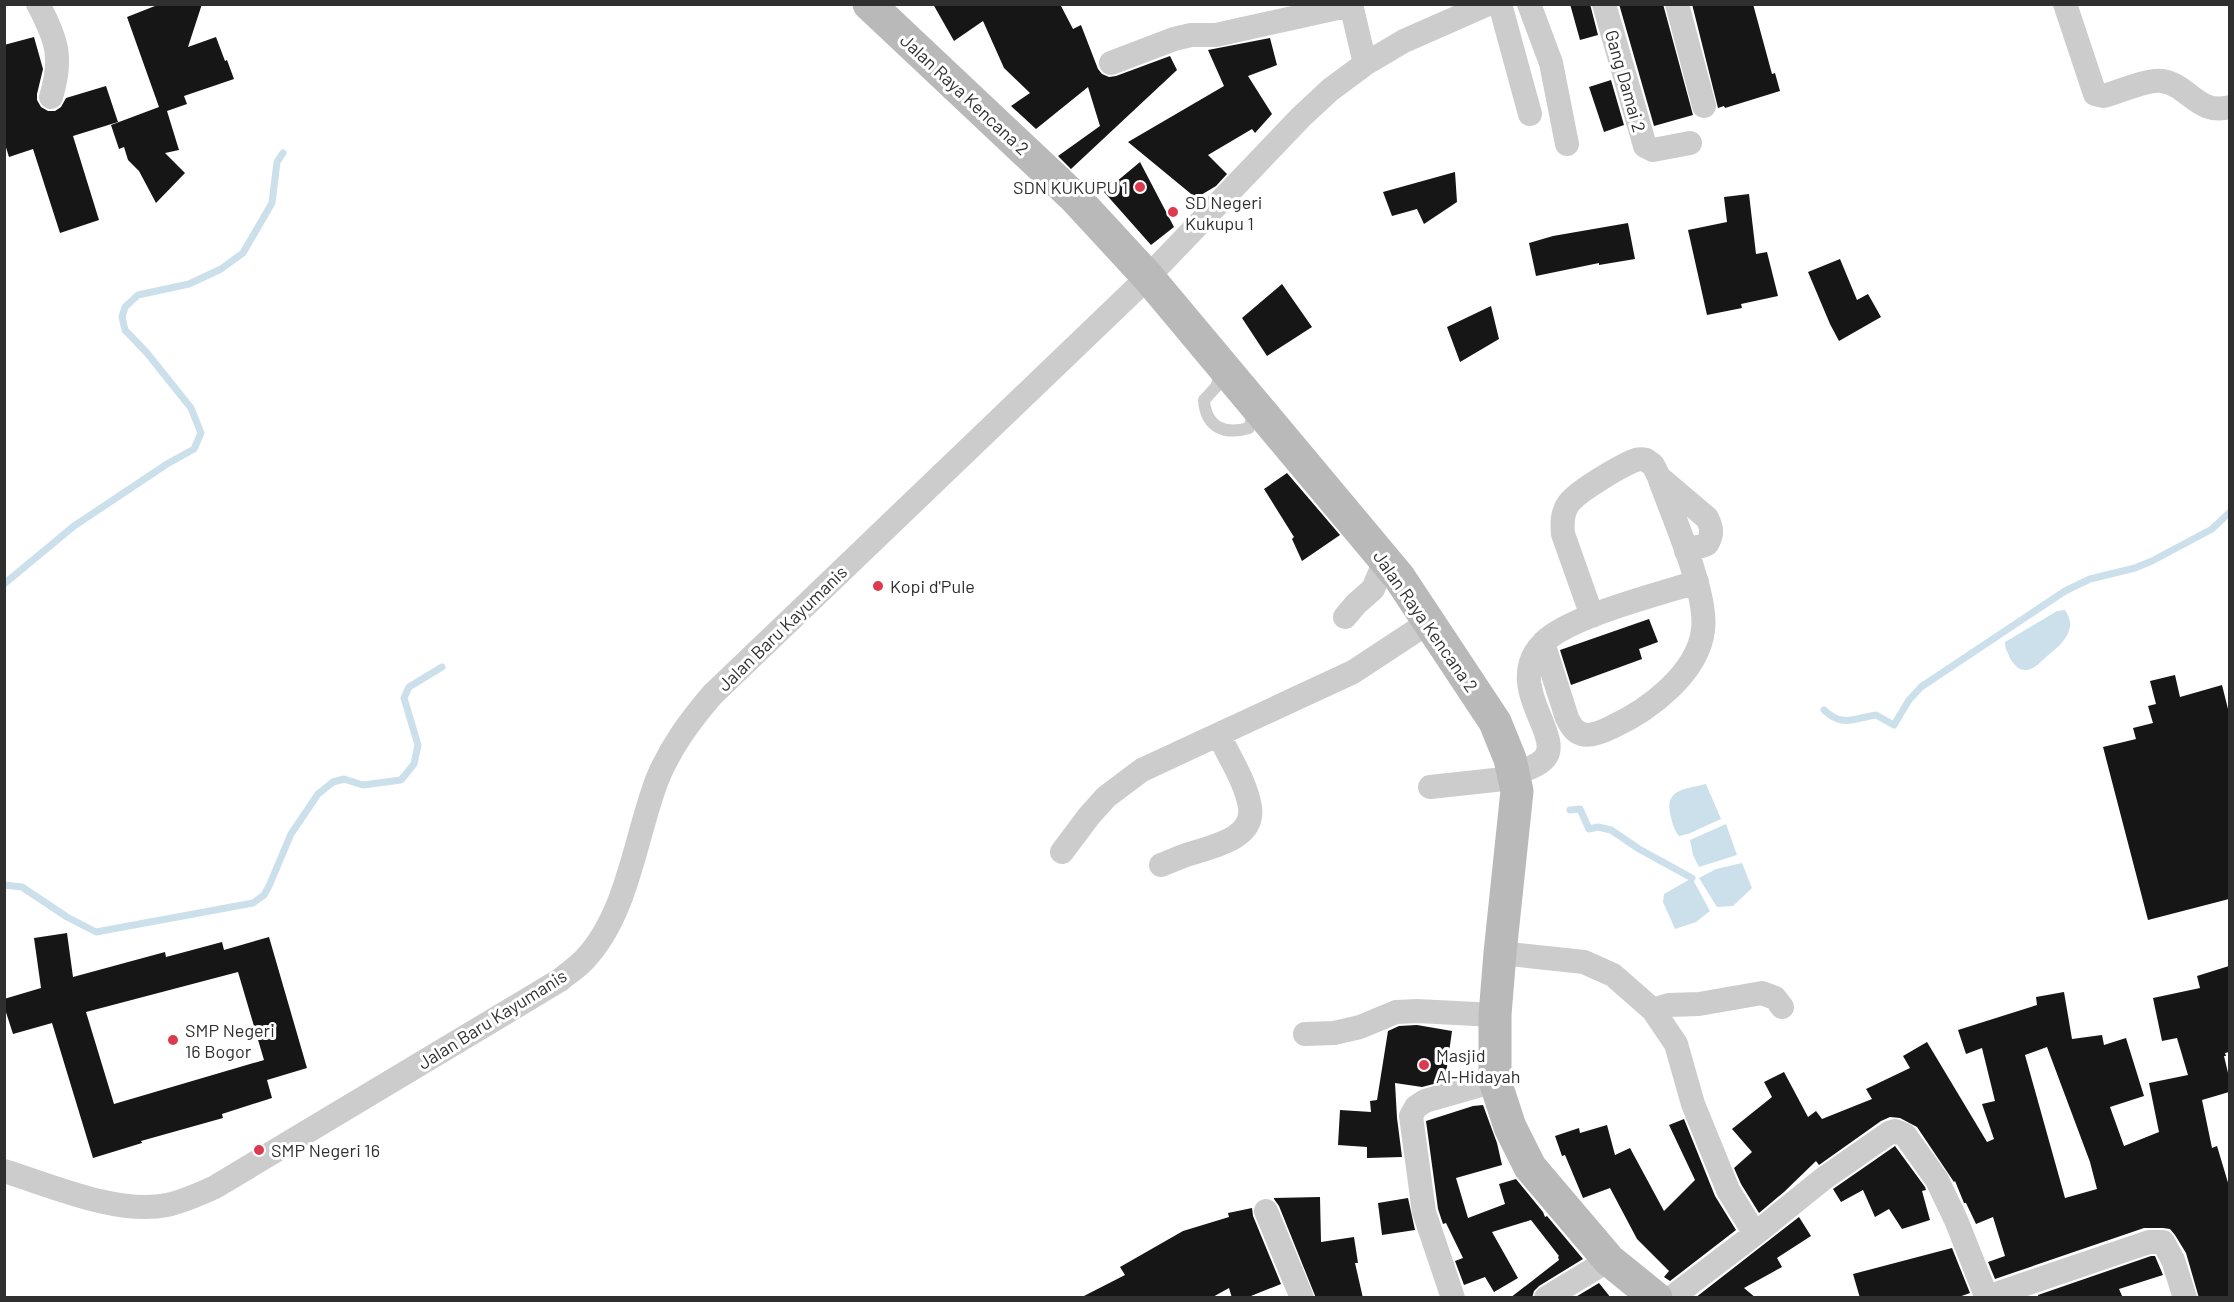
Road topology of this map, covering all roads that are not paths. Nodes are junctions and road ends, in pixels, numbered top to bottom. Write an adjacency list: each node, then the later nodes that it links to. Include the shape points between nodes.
1 (38, 4): 12 (street, via 58,61)
2 (869, 4): 18 (street, Jalan Raya Kencana 2, via 1075,198)
3 (1488, 4): 11 (street, Jalan Baru Kayumanis, via 1404,41)
4 (1500, 4): 15 (street)
5 (1529, 4): 17 (street, via 1551,63)
6 (1604, 4): 16 (street, Gang Damai 2, via 1646,146 1653,150)
7 (1677, 4): 13 (street)
8 (2065, 4): 14 (street, via 2095,94 2104,96 2160,81 2209,108)
9 (1351, 5): 10 (street, via 1216,34 1174,39); 11 (street)
10 (1111, 63)
11 (1365, 64): 18 (street, Jalan Baru Kayumanis, via 1301,117)
12 (51, 97)
13 (1704, 106)
14 (2229, 107)
15 (1530, 114)
16 (1690, 143)
17 (1567, 144)
18 (1148, 277): 19 (street, Jalan Raya Kencana 2); 40 (street, Jalan Baru Kayumanis, via 712,695 686,726 657,781 615,913 585,959 560,980 188,1200 147,1207 126,1205 96,1200)
19 (1223, 366): 20 (street, Jalan Raya Kencana 2); 20 (lane, via 1216,387 1204,400 1210,419 1228,432 1244,430 1249,428)
20 (1256, 406): 23 (street, Jalan Raya Kencana 2)
21 (1659, 477): 22 (street); 22 (street, via 1710,524 1712,531 1707,544); 25 (street, via 1647,460 1634,460 1576,495 1568,504 1562,521 1563,534)
22 (1686, 551): 24 (street)
23 (1385, 561): 26 (street, via 1372,590); 27 (street, Jalan Raya Kencana 2)
24 (1697, 582): 25 (street); 28 (street, via 1704,630 1689,666 1642,711 1606,730 1582,734 1573,729)
25 (1592, 616): 28 (street)
26 (1346, 618)
27 (1429, 622): 29 (street, via 1353,672); 30 (street, Jalan Raya Kencana 2, via 1495,722)
28 (1543, 643): 30 (street, via 1529,668 1528,678 1549,750 1542,762)
29 (1219, 735): 32 (street, via 1142,770 1106,797); 33 (street, via 1250,806 1250,819 1228,841)
30 (1514, 771): 31 (street, via 1504,779); 34 (street, Jalan Raya Kencana 2, via 1516,808)
31 (1430, 787)
32 (1062, 852)
33 (1161, 865)
34 (1500, 953): 36 (street, via 1584,962 1613,975); 37 (street, Jalan Raya Kencana 2)
35 (1782, 1007): 36 (street, via 1775,998 1762,993)
36 (1653, 1010): 42 (street, via 1676,1044 1693,1104 1728,1190)
37 (1495, 1016): 38 (street, via 1396,1012 1360,1027); 39 (street, Jalan Raya Kencana 2)
38 (1305, 1034)
39 (1495, 1081): 43 (street, Jalan Raya Kencana 2, via 1510,1127 1530,1167); 46 (street, via 1425,1101 1412,1116 1424,1212)
40 (4, 1171)
41 (1266, 1211): 45 (street)
42 (1755, 1234): 44 (street, via 1823,1179 1889,1133 1900,1132 1936,1180); 49 (street)
43 (1609, 1260): 47 (street); 48 (street, Jalan Raya Kencana 2)
44 (1987, 1297): 50 (street, via 2149,1242 2163,1242)
45 (1302, 1298)
46 (1453, 1298)
47 (1546, 1298)
48 (1656, 1298)
49 (1671, 1298)
50 (2185, 1298)

